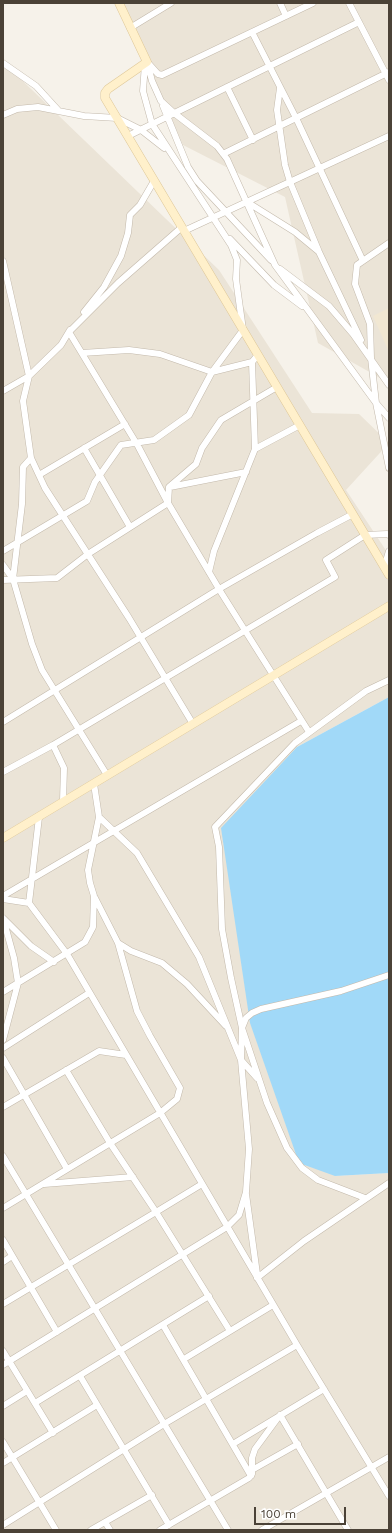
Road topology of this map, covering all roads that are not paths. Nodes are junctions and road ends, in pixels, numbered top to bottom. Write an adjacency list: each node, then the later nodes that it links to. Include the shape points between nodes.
1 (119, 3): 8 (street)
2 (171, 3): 8 (street)
3 (280, 3): 6 (street)
4 (313, 3): 6 (street)
5 (349, 3): 7 (street)
6 (286, 16): 9 (street)
7 (359, 22): 12 (street); 13 (street)
8 (130, 28): 11 (street, via 147,59)
9 (252, 32): 11 (street, via 162,74 155,72); 12 (street)
10 (3, 63): 17 (street, via 36,86)
11 (146, 63): 19 (street, via 152,82); 20 (street, via 105,93 105,98); 22 (street, via 143,91)
12 (269, 66): 15 (street); 16 (street)
13 (387, 73): 14 (street); 21 (street)
14 (389, 80)
15 (227, 87): 19 (street); 27 (street)
16 (280, 88): 21 (street); 23 (street, via 277,110)
17 (59, 111): 18 (street, via 45,107 30,107); 20 (street)
18 (3, 115)
19 (171, 115): 22 (street); 29 (street, via 216,146); 30 (street)
20 (117, 118): 24 (street); 25 (street)
21 (296, 118): 23 (street); 31 (street)
22 (152, 124): 24 (street); 28 (street)
23 (280, 126): 27 (street); 33 (street)
24 (141, 130): 25 (street); 28 (street)
25 (128, 136): 32 (street)
26 (389, 136): 31 (street)
27 (253, 140): 29 (street)
28 (168, 151): 30 (street); 36 (street)
29 (223, 154): 34 (street)
30 (188, 167): 35 (street, via 197,181)
31 (319, 169): 33 (street); 42 (street)
32 (154, 181): 38 (street); 46 (street, via 140,205 130,215 121,256 104,288)
33 (290, 182): 34 (street); 40 (street)
34 (247, 202): 35 (street); 40 (street, via 295,232); 43 (street, via 250,214)
35 (226, 212): 36 (street); 43 (street)
36 (213, 218): 37 (street); 38 (street)
37 (217, 224): 44 (street, via 274,285); 45 (street, via 231,245 237,260 236,279)
38 (183, 229): 45 (street); 46 (street, via 118,283)
39 (389, 243): 42 (street)
40 (319, 252): 47 (street)
41 (3, 261): 53 (street)
42 (363, 261): 50 (street, via 357,265 355,284 370,324)
43 (275, 265): 44 (street); 47 (street, via 329,306)
44 (307, 310): 58 (street)
45 (243, 330): 49 (street); 52 (street)
46 (69, 332): 48 (street); 53 (street, via 61,345)
47 (366, 351): 50 (street)
48 (82, 353): 52 (street, via 129,350 160,354); 60 (street)
49 (258, 355): 51 (street); 55 (street)
50 (371, 358): 54 (street); 58 (street)
51 (252, 362): 52 (street); 57 (street)
52 (212, 372): 62 (street, via 189,415 154,440)
53 (29, 376): 56 (street); 65 (street, via 23,401)
54 (389, 385)
55 (277, 387): 57 (street); 61 (street)
56 (3, 391)
57 (253, 401): 64 (street); 70 (street, via 221,420 202,448 196,464)
58 (376, 403): 59 (street); 66 (street)
59 (389, 418)
60 (125, 424): 62 (street); 63 (street)
61 (300, 425): 64 (street); 72 (street)
62 (137, 443): 69 (street, via 121,445); 71 (street)
63 (84, 448): 68 (street); 69 (street)
64 (255, 449): 67 (street)
65 (31, 458): 68 (street); 77 (street, via 23,467)
66 (389, 468)
67 (246, 472): 70 (street); 82 (street, via 214,552)
68 (39, 475): 73 (street)
69 (100, 475): 73 (street, via 87,501); 74 (street)
70 (169, 487): 71 (street)
71 (168, 503): 74 (street); 82 (street)
72 (353, 514): 75 (street); 86 (street)
73 (63, 515): 77 (street); 80 (street)
74 (130, 527): 80 (street)
75 (365, 535): 76 (street); 83 (street); 88 (street, via 326,560 334,577)
76 (389, 535)
77 (18, 542): 78 (street); 84 (street)
78 (3, 551)
79 (389, 551): 83 (street, via 386,561)
80 (88, 554): 84 (street, via 57,578); 89 (street)
81 (3, 565): 84 (street)
82 (209, 572): 86 (street)
83 (388, 574)
84 (13, 579): 85 (street); 93 (street, via 32,644 42,670)
85 (3, 580)
86 (219, 590): 88 (street); 89 (street)
87 (389, 606): 90 (street)
88 (245, 630): 90 (street); 91 (street)
89 (140, 637): 91 (street); 93 (street)
90 (273, 675): 94 (street); 96 (street)
91 (165, 677): 96 (street); 97 (street)
92 (389, 680): 98 (street, via 366,692)
93 (56, 691): 95 (street); 97 (street)
94 (301, 721): 98 (street); 106 (street)
95 (3, 722)
96 (193, 724): 101 (street)
97 (78, 728): 99 (street); 101 (street)
98 (309, 732): 121 (street, via 276,762 215,828 219,846 222,929)
99 (53, 744): 100 (street); 103 (street, via 64,768)
100 (3, 772)
101 (107, 775): 102 (street)
102 (94, 784): 103 (street); 105 (street)
103 (63, 801): 104 (street)
104 (39, 817): 107 (street); 109 (street)
105 (99, 817): 106 (street); 108 (street)
106 (114, 831): 108 (street); 122 (street, via 137,852 200,957)
107 (3, 838)
108 (92, 844): 109 (street); 110 (street, via 88,870)
109 (32, 880): 111 (street); 112 (street)
110 (94, 896): 114 (street); 115 (street, via 93,928 85,942)
111 (3, 898): 112 (street)
112 (29, 903): 115 (street)
113 (3, 918): 116 (street, via 31,946); 118 (street)
114 (118, 943): 122 (street, via 162,963 186,984); 132 (street, via 137,1011 180,1088 177,1099)
115 (67, 954): 116 (street); 120 (street)
116 (54, 962): 118 (street)
117 (389, 975): 121 (street, via 341,991 261,1009 246,1018)
118 (18, 983): 119 (street); 123 (street)
119 (3, 992)
120 (89, 993): 124 (street); 125 (street)
121 (242, 1028): 127 (street); 129 (street)
122 (228, 1029): 127 (street)
123 (3, 1040)
124 (3, 1048)
125 (126, 1055): 128 (street, via 99,1051); 132 (street)
126 (3, 1058): 130 (street)
127 (241, 1060): 129 (street); 140 (street, via 249,1149)
128 (66, 1070): 130 (street); 133 (street)
129 (259, 1081): 142 (street, via 287,1148 302,1168 318,1180)
130 (24, 1094): 131 (street); 135 (street)
131 (3, 1107)
132 (160, 1113): 133 (street); 139 (street)
133 (110, 1143): 135 (street); 136 (street)
134 (3, 1156): 141 (street)
135 (68, 1169): 138 (street)
136 (132, 1177): 138 (street); 144 (street)
137 (389, 1183): 142 (street)
138 (42, 1184): 141 (street)
139 (202, 1184): 144 (street); 145 (street)
140 (246, 1192): 145 (street, via 239,1215); 151 (street)
141 (26, 1194): 143 (street); 150 (street)
142 (366, 1198): 151 (street, via 304,1241)
143 (3, 1208)
144 (156, 1212): 147 (street); 150 (street)
145 (227, 1227): 147 (street); 151 (street)
146 (3, 1240): 148 (street)
147 (183, 1254): 153 (street); 156 (street)
148 (12, 1256): 149 (street); 152 (street)
149 (3, 1262)
150 (69, 1266): 152 (street); 156 (street)
151 (257, 1278): 155 (street)
152 (31, 1288): 154 (street); 159 (street)
153 (208, 1296): 157 (street); 158 (street)
154 (3, 1304)
155 (273, 1305): 158 (street); 160 (street)
156 (95, 1309): 159 (street); 162 (street)
157 (163, 1325): 162 (street); 163 (street)
158 (230, 1331): 163 (street)
159 (57, 1332): 164 (street)
160 (297, 1346): 167 (street); 169 (street)
161 (3, 1351): 164 (street)
162 (121, 1352): 166 (street); 174 (street)
163 (184, 1359): 169 (street)
164 (9, 1362): 165 (street); 168 (street)
165 (3, 1366)
166 (80, 1376): 170 (street); 171 (street)
167 (324, 1389): 173 (street); 183 (street)
168 (28, 1391): 170 (street); 172 (street)
169 (207, 1398): 174 (street); 177 (street)
170 (35, 1403): 175 (street)
171 (98, 1405): 175 (street); 179 (street)
172 (3, 1406)
173 (280, 1416): 177 (street); 178 (street); 184 (street, via 255,1449)
174 (164, 1424): 179 (street); 188 (street)
175 (53, 1433): 180 (street)
176 (3, 1442): 180 (street)
177 (233, 1444): 184 (street)
178 (298, 1444): 184 (street); 185 (street)
179 (125, 1450): 186 (street); 189 (street)
180 (12, 1457): 182 (street); 189 (street)
181 (389, 1457): 183 (street)
182 (3, 1463)
183 (372, 1467): 185 (street); 187 (street)
184 (251, 1473): 188 (street)
185 (327, 1493): 198 (street); 199 (street)
186 (152, 1495): 190 (street); 192 (street)
187 (389, 1496)
188 (211, 1501): 192 (street); 197 (street)
189 (39, 1502): 191 (street); 193 (street)
190 (105, 1522): 194 (street); 195 (street)
191 (3, 1525)
192 (169, 1525): 196 (street)
193 (56, 1530)
194 (91, 1530)
195 (110, 1530)
196 (160, 1530)
197 (228, 1530)
198 (262, 1530)
199 (348, 1530)

